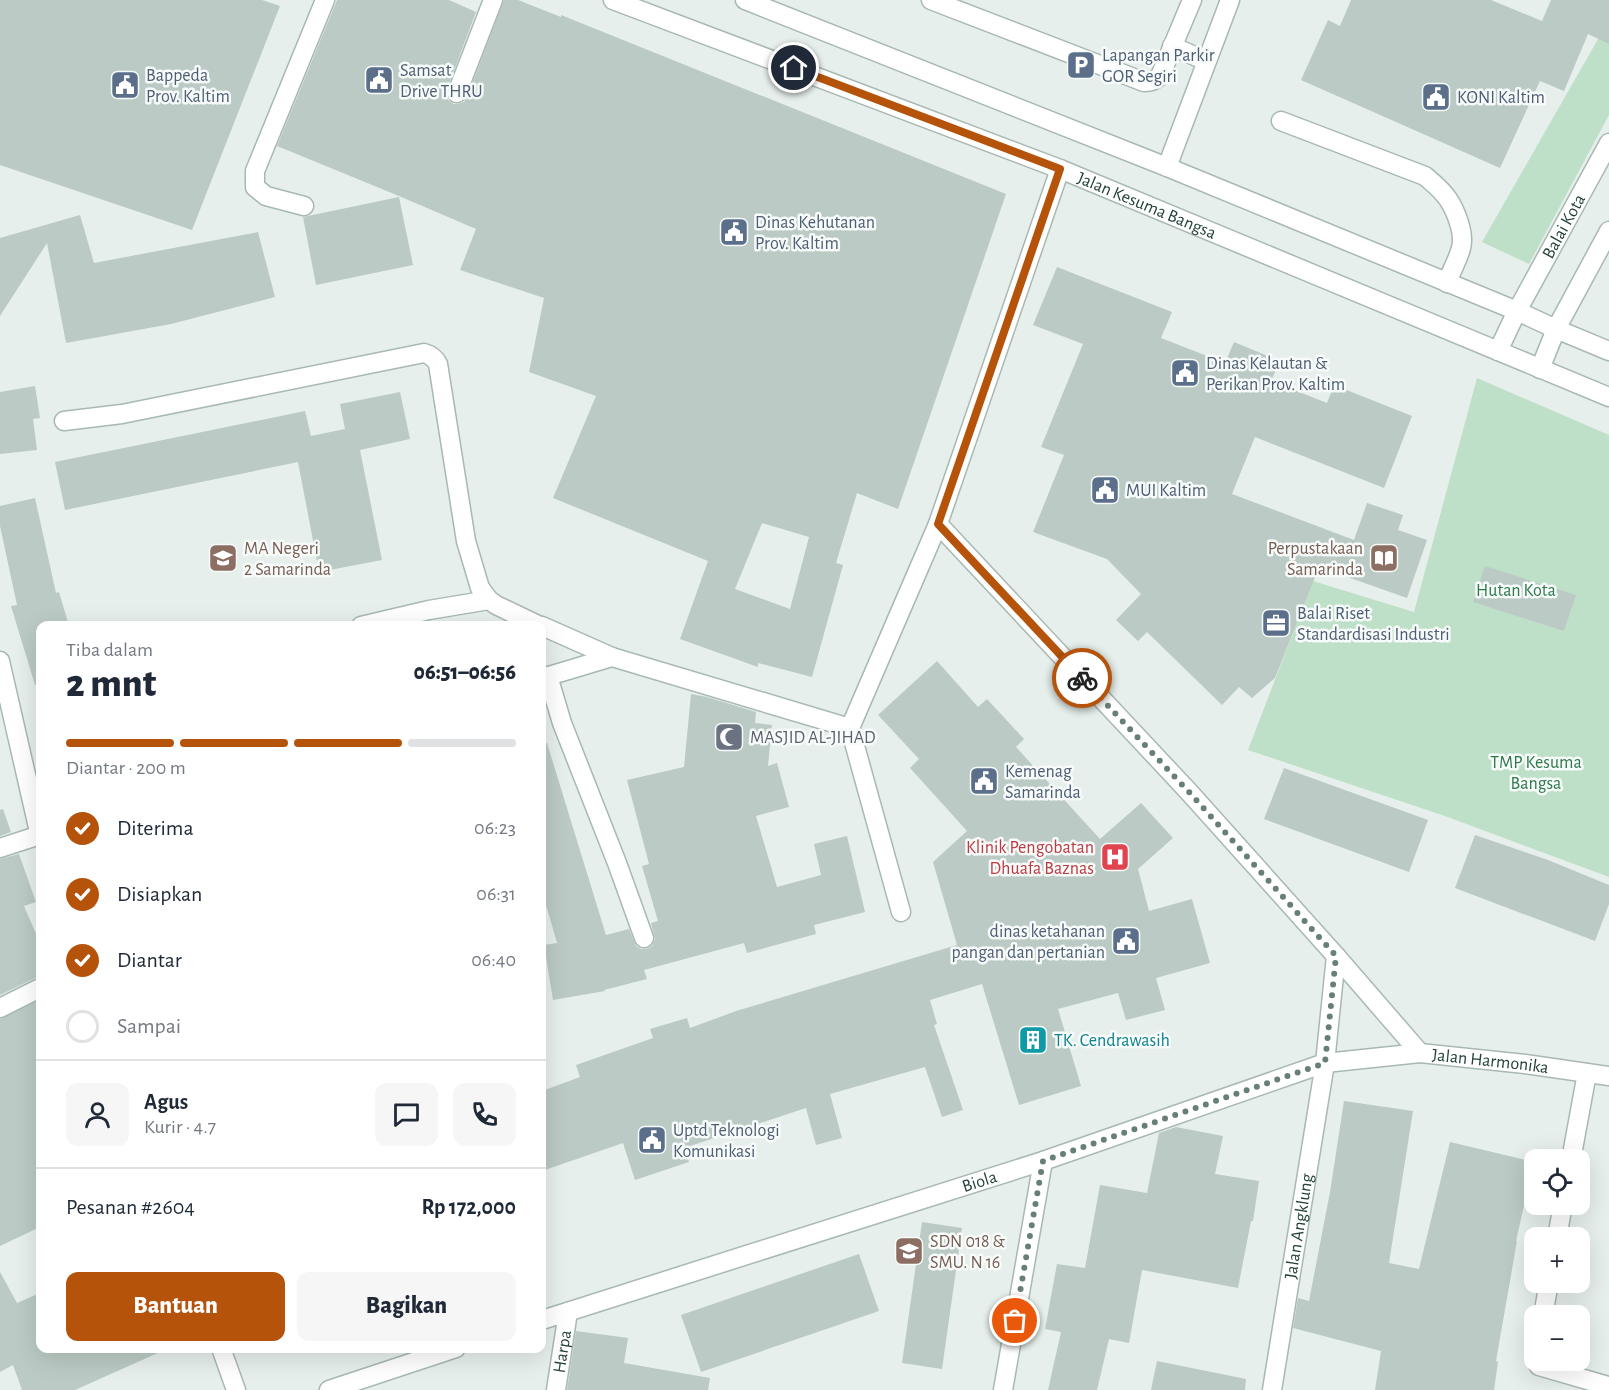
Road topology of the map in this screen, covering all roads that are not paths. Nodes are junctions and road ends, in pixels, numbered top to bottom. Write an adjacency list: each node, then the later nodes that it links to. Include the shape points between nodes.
1 (325, 0): 15 (street, via 255,171 255,186 266,196)
2 (493, 0): 10 (street)
3 (613, 0): 14 (street, Jalan Kesuma Bangsa)
4 (745, 0): 13 (street)
5 (932, 0): 8 (street, via 1144,82 1158,79)
6 (1192, 0): 8 (street)
7 (1230, 0): 9 (street)
8 (1172, 46): 9 (street)
9 (1206, 61): 13 (street)
10 (456, 93)
11 (1281, 121): 17 (street, via 1425,176 1440,189 1457,219 1462,246)
12 (1609, 142): 18 (street, Balai Kota)
13 (1167, 167): 17 (street)
14 (1060, 169): 20 (street, Jalan Kesuma Bangsa); 25 (street)
15 (304, 206)
16 (1609, 231): 19 (street)
17 (1447, 283): 18 (street)
18 (1517, 311): 19 (street); 20 (street, Balai Kota)
19 (1556, 329): 21 (street); 22 (street)
20 (1498, 351): 22 (street, Jalan Kesuma Bangsa)
21 (1609, 351)
22 (1540, 369): 23 (street, Jalan Kesuma Bangsa)
23 (1609, 397)
24 (64, 422): 26 (street, via 122,414 424,353 430,355 438,364 466,541 480,588)
25 (938, 524): 34 (street); 40 (street, Jalan Harmonika, via 1189,792)
26 (489, 600): 27 (street); 28 (street)
27 (382, 621)
28 (531, 621)
29 (546, 628): 30 (street)
30 (612, 657): 32 (street); 34 (street)
31 (0, 661): 35 (street)
32 (546, 677)
33 (546, 680): 39 (street)
34 (850, 728): 38 (street)
35 (36, 818)
36 (36, 836): 37 (street)
37 (0, 848)
38 (901, 912)
39 (644, 938)
40 (1336, 956): 43 (street, Jalan Harmonika); 44 (street, Jalan Angklung)
41 (36, 990): 42 (street)
42 (0, 1008)
43 (1420, 1053): 44 (street, Biola); 45 (street, Jalan Harmonika)
44 (1325, 1063): 48 (street, Biola); 59 (street, Jalan Angklung)
45 (1587, 1073): 46 (street, Jalan Harmonika); 47 (street)
46 (1609, 1076)
47 (1573, 1149)
48 (1043, 1161): 49 (street, Biola); 58 (street)
49 (568, 1312): 50 (street, Biola); 57 (street, Harpa)
50 (546, 1319)
51 (223, 1353): 55 (street)
52 (441, 1353): 56 (street)
53 (1556, 1371): 54 (street)
54 (1608, 1386)
55 (236, 1390)
56 (329, 1390)
57 (556, 1390)
58 (1003, 1390)
59 (1272, 1390)

